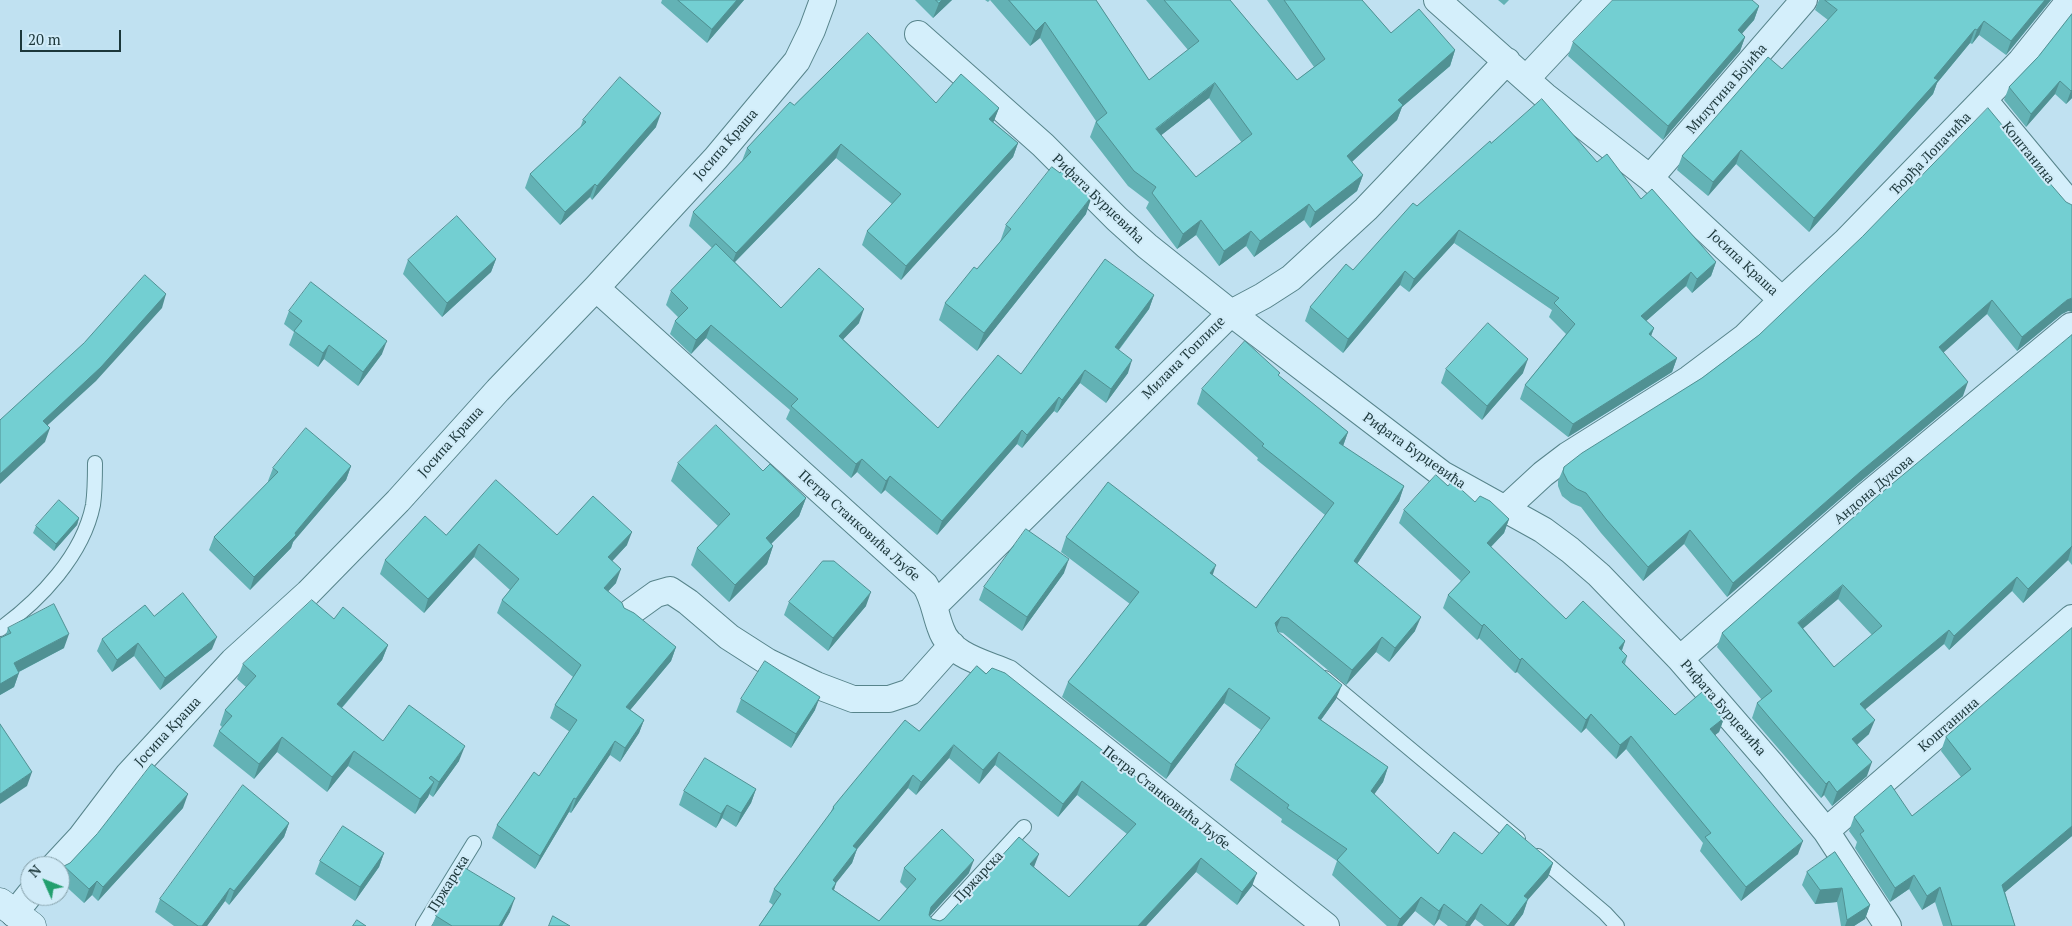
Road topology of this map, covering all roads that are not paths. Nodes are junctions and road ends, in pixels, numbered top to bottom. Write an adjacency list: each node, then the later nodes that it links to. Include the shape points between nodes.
1 (823, 0): 12 (street, Јосипа Краша, via 797,61 716,158)
2 (1437, 0): 7 (street, Јосипа Краша)
3 (1600, 0): 8 (street)
4 (1804, 0): 10 (street, Милутина Бојића)
5 (2070, 0): 9 (street, Ђорђа Лопачића, via 2021,61)
6 (918, 34): 14 (street, Рифата Бурџевића, via 1043,145 1129,230)
7 (1506, 61): 8 (street, Јосипа Краша); 14 (street, Милана Топлице, via 1366,209 1291,278)
8 (1526, 79): 10 (street, Јосипа Краша)
9 (1984, 100): 11 (street, Коштанина); 13 (street, Ђорђа Лопачића)
10 (1650, 178): 13 (street, Јосипа Краша)
11 (2072, 206)
12 (596, 288): 18 (street, Петра Станковића Љубе, via 925,585); 28 (street, Јосипа Краша, via 398,501 308,593 233,661 128,775)
13 (1782, 300): 17 (street, Јосипа Краша, via 1745,336 1703,368 1568,455)
14 (1231, 313): 17 (street, Рифата Бурџевића, via 1435,469); 18 (street, Милана Топлице)
15 (2071, 326): 23 (street, Андона Дукова, via 1865,497)
16 (95, 463): 21 (lane, via 93,505 77,547 35,599)
17 (1504, 510): 23 (street, Рифата Бурџевића, via 1543,530 1577,556 1619,594)
18 (934, 605): 22 (street, Петра Станковића Љубе, via 942,632)
19 (631, 612): 22 (street, via 656,594 670,590 728,637 768,662 853,698 889,699 910,692)
20 (2072, 618): 26 (street, Коштанина)
21 (0, 629)
22 (952, 645): 31 (street, Петра Станковића Љубе, via 966,657 1008,673)
23 (1680, 659): 26 (street, Рифата Бурџевића)
24 (1316, 671): 32 (lane)
25 (1024, 827): 30 (lane, Пржарска)
26 (1826, 831): 33 (street, Рифата Бурџевића)
27 (474, 843): 29 (lane, Пржарска)
28 (63, 856)
29 (423, 926)
30 (933, 926)
31 (1326, 926)
32 (1617, 926)
33 (1888, 926)

